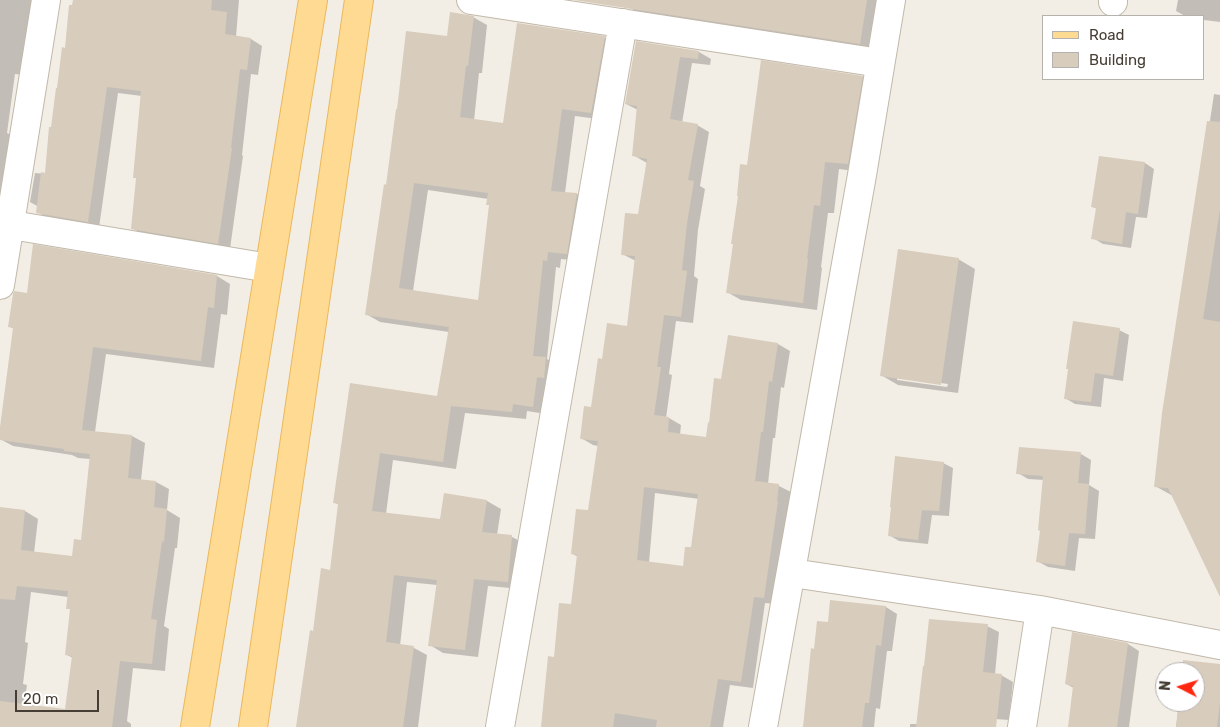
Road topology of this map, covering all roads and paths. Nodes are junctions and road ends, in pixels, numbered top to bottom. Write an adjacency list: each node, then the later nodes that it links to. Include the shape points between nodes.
1 (46, 0): 8 (street)
2 (313, 0): 9 (main road)
3 (359, 0): 15 (main road)
4 (471, 0): 6 (street)
5 (891, 0): 7 (street)
6 (623, 23): 7 (street); 16 (street)
7 (880, 63): 11 (street)
8 (5, 223): 9 (street); 10 (street)
9 (269, 268): 14 (main road)
10 (0, 285)
11 (792, 573): 12 (street); 17 (street)
12 (1040, 610): 13 (street); 18 (street)
13 (1220, 645)
14 (195, 727)
15 (253, 727)
16 (500, 727)
17 (763, 727)
18 (1022, 727)

